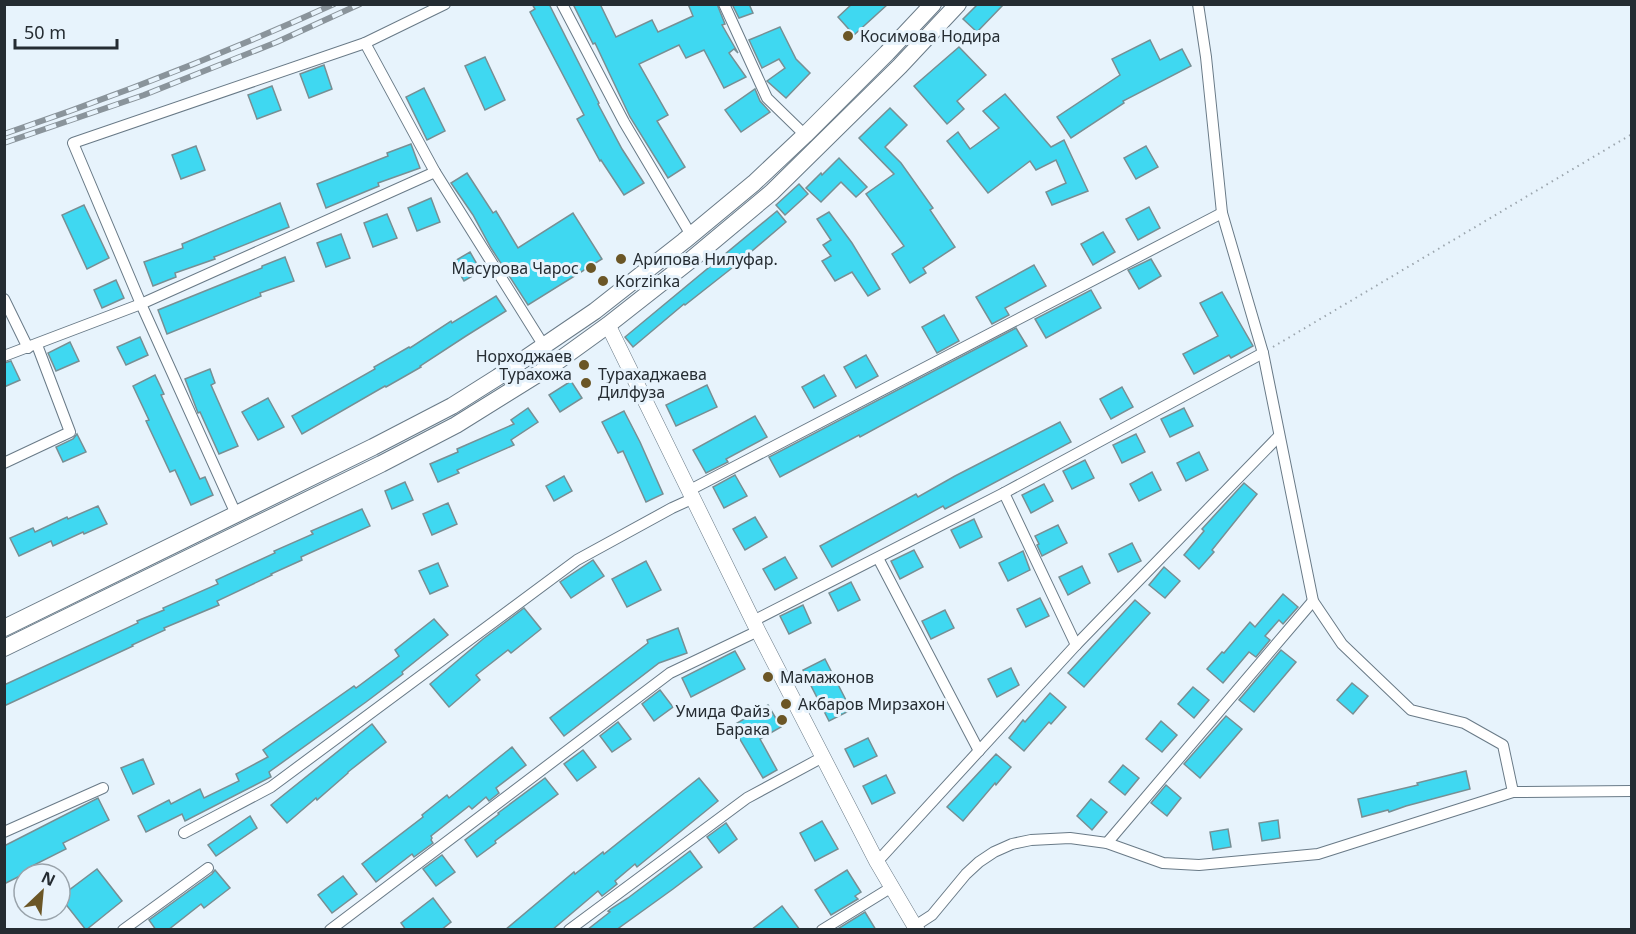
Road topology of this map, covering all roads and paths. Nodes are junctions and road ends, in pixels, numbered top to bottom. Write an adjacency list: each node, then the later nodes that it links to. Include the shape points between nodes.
1 (446, 4): 7 (street)
2 (562, 4): 14 (street, via 624,122)
3 (724, 4): 11 (street, via 767,98)
4 (933, 4): 8 (main road)
5 (958, 4): 9 (main road)
6 (1198, 4): 13 (street)
7 (365, 43): 12 (street); 16 (street, via 72,143)
8 (887, 53): 9 (main road); 11 (main road)
9 (900, 66): 17 (main road, via 772,192)
10 (1632, 134): 20 (path)
11 (805, 135): 14 (main road)
12 (435, 172): 16 (street); 19 (street)
13 (1222, 213): 20 (street); 25 (street)
14 (691, 235): 19 (main road)
15 (4, 299): 18 (street)
16 (141, 304): 18 (street); 26 (street)
17 (608, 325): 25 (street); 32 (main road, via 456,425)
18 (33, 346): 21 (street); 23 (street, via 70,432)
19 (544, 346): 26 (main road, via 452,406)
20 (1263, 353): 22 (street); 24 (street)
21 (4, 356)
22 (1279, 436): 28 (street); 31 (street)
23 (4, 463)
24 (1004, 493): 27 (street); 31 (street)
25 (692, 494): 29 (street); 39 (street, via 578,560 271,787)
26 (236, 514): 30 (main road)
27 (878, 558): 29 (street); 33 (street)
28 (1313, 601): 37 (street, via 1342,644 1411,710 1464,723 1503,745); 40 (street)
29 (755, 626): 34 (street); 46 (street, via 670,673)
30 (4, 628)
31 (1076, 645): 33 (street)
32 (4, 648)
33 (979, 751): 41 (street)
34 (823, 757): 41 (street); 47 (street, via 747,798)
35 (103, 788): 38 (street)
36 (1632, 790): 37 (street)
37 (1513, 792): 40 (street, via 1318,854 1199,865 1163,863)
38 (4, 832)
39 (184, 833)
40 (1107, 843): 44 (street, via 1060,838 1031,840 994,852 966,874)
41 (877, 862): 43 (street)
42 (208, 868): 45 (street)
43 (892, 886): 44 (street); 48 (street)
44 (916, 928)
45 (123, 930)
46 (330, 930)
47 (569, 930)
48 (822, 930)

